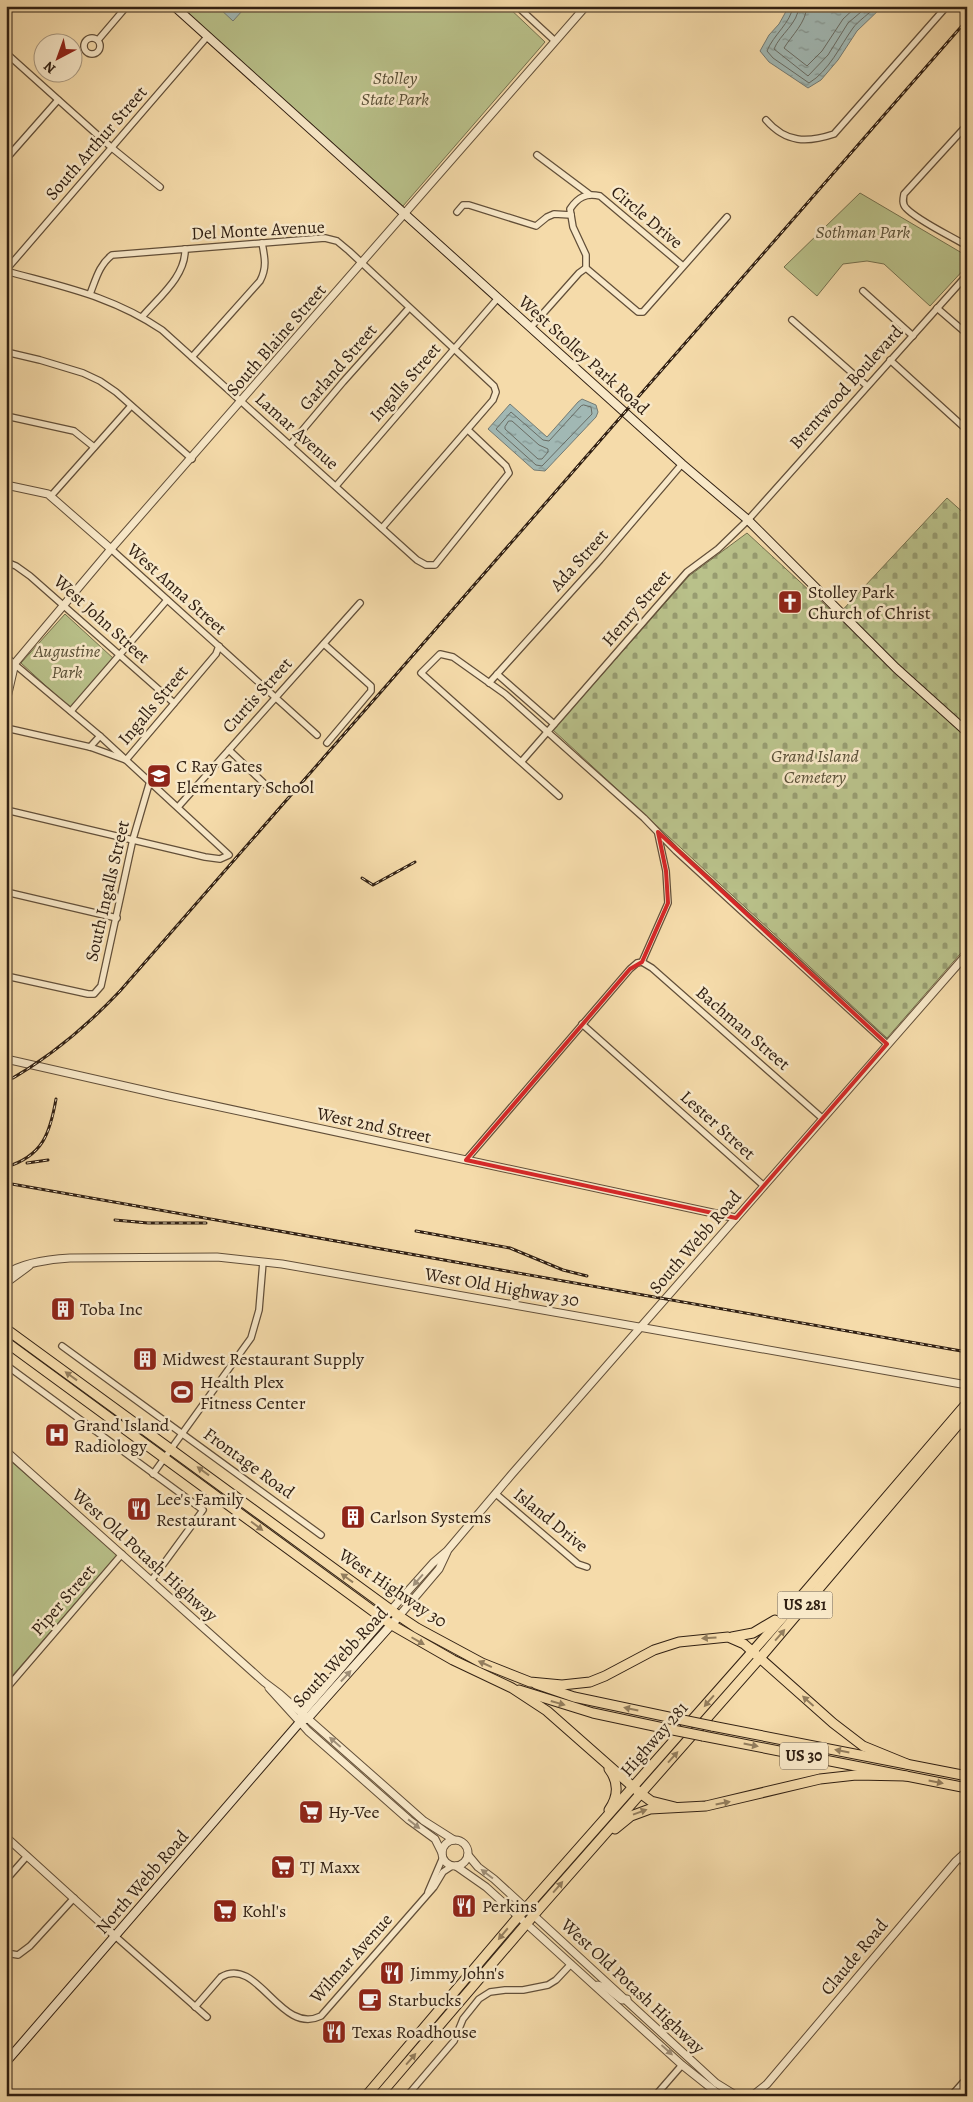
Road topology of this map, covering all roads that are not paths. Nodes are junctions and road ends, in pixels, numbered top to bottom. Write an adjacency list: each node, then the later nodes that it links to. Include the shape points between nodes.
1 (127, 6): 7 (street)
2 (517, 6): 8 (street)
3 (586, 6): 8 (street, South Blaine Street)
4 (947, 6): 11 (street, via 834,134 813,140 790,138 776,132)
5 (177, 7): 6 (main road, West Stolley Park Road)
6 (207, 36): 13 (street, South Arthur Street); 19 (main road, West Stolley Park Road)
7 (98, 40)
8 (555, 40): 19 (street, South Blaine Street)
9 (6, 53): 10 (street)
10 (58, 100): 13 (street); 15 (street)
11 (766, 120)
12 (967, 125): 23 (street, via 902,200 905,208 919,218)
13 (112, 148): 16 (street); 28 (street, South Arthur Street)
14 (537, 155): 17 (street)
15 (6, 159)
16 (160, 187)
17 (589, 194): 20 (street, Circle Drive, via 575,202 570,209); 26 (street, Circle Drive, via 600,196)
18 (457, 212): 20 (street, via 462,205 469,205 536,226 554,214)
19 (405, 214): 25 (street, South Blaine Street); 32 (main road, West Stolley Park Road)
20 (571, 215): 27 (street, via 586,255)
21 (727, 217): 26 (street, Circle Drive)
22 (262, 243): 24 (street, Del Monte Avenue); 25 (street, Del Monte Avenue, via 325,238 337,241); 42 (street, via 265,262 260,281)
23 (967, 246)
24 (186, 249): 31 (street, Del Monte Avenue, via 112,255 99,269); 35 (street, via 183,268)
25 (361, 264): 33 (street, Del Monte Avenue); 45 (street, South Blaine Street)
26 (683, 266): 27 (street, Circle Drive, via 643,312 638,312)
27 (586, 268): 37 (street)
28 (6, 270): 31 (street, Lamar Avenue)
29 (967, 275): 34 (street, Brentwood Boulevard)
30 (862, 291): 39 (street)
31 (90, 294): 35 (street, Lamar Avenue)
32 (498, 298): 37 (main road, West Stolley Park Road); 40 (street, Ingalls Street)
33 (409, 308): 40 (street, Del Monte Avenue); 50 (street, Garland Street)
34 (937, 308): 38 (street); 39 (street, Brentwood Boulevard)
35 (142, 317): 42 (street, Lamar Avenue)
36 (792, 320): 44 (street)
37 (531, 327): 53 (main road, West Stolley Park Road)
38 (967, 334)
39 (913, 336): 43 (street, Brentwood Boulevard)
40 (453, 350): 48 (street, Del Monte Avenue, via 494,386 496,392); 55 (street, Ingalls Street)
41 (6, 352): 46 (street, via 83,373 100,381)
42 (192, 357): 45 (street, Lamar Avenue)
43 (890, 360): 44 (street, Brentwood Boulevard); 49 (street)
44 (867, 386): 57 (street, Brentwood Boulevard)
45 (242, 402): 50 (street, Lamar Avenue); 52 (street, South Blaine Street)
46 (131, 406): 51 (street); 52 (street)
47 (6, 416): 51 (street, via 74,431)
48 (468, 430): 58 (street); 58 (street, Lamar Avenue, via 506,466 509,473 435,565 417,560)
49 (967, 430)
50 (290, 445): 55 (street, Lamar Avenue)
51 (94, 447): 56 (street)
52 (192, 459): 59 (street, South Blaine Street)
53 (682, 464): 57 (main road, West Stolley Park Road); 69 (street, Ada Street)
54 (6, 485): 56 (street, West Anna Street)
55 (336, 486): 58 (street, Lamar Avenue)
56 (51, 496): 59 (street, West Anna Street)
57 (748, 520): 75 (street, Henry Street, via 718,549 687,572); 78 (main road, West Stolley Park Road, via 896,668)
58 (382, 528)
59 (111, 549): 61 (street, West Anna Street); 63 (street, South Blaine Street)
60 (6, 562): 63 (street, West John Street, via 16,566)
61 (168, 600): 65 (street, West Anna Street); 66 (street)
62 (360, 604): 64 (street, Curtis Street)
63 (64, 606): 66 (street, West John Street); 68 (street, South Blaine Street)
64 (324, 644): 71 (street, Curtis Street); 81 (street, via 371,686)
65 (219, 646): 71 (street, West Anna Street); 73 (street, Ingalls Street, via 216,654)
66 (119, 655): 73 (street, West John Street); 74 (street)
67 (6, 657): 68 (street)
68 (15, 664): 72 (street, South Blaine Street); 74 (street)
69 (497, 674): 70 (street, Ada Street); 75 (street)
70 (489, 683): 77 (street); 85 (street, via 453,657 440,654 421,673)
71 (275, 697): 79 (street, West Anna Street); 83 (street, Curtis Street)
72 (6, 702)
73 (174, 703): 84 (street, Ingalls Street)
74 (70, 710): 80 (street)
75 (554, 724): 77 (street, Henry Street)
76 (6, 728): 82 (street)
77 (548, 730): 85 (street, Henry Street); 91 (street)
78 (967, 732)
79 (318, 735)
80 (100, 736): 82 (street); 84 (street)
81 (327, 743)
82 (90, 747): 84 (street)
83 (229, 750): 87 (street); 89 (street, Curtis Street)
84 (126, 760): 86 (street)
85 (522, 762): 88 (street)
86 (150, 781): 89 (street); 92 (street, South Ingalls Street)
87 (269, 788)
88 (559, 796)
89 (178, 807): 92 (street, via 230,855 220,859 205,857)
90 (6, 810): 92 (street)
91 (658, 832): 96 (street, via 668,903); 99 (street)
92 (133, 839): 94 (street, South Ingalls Street)
93 (6, 892): 94 (street)
94 (117, 918): 97 (street, South Ingalls Street, via 100,986 94,994)
95 (967, 954): 99 (street, South Webb Road)
96 (642, 962): 98 (street, via 630,969); 101 (street, Bachman Street)
97 (6, 976)
98 (582, 1024): 102 (street); 103 (street, Lester Street)
99 (887, 1044): 101 (street, South Webb Road)
100 (6, 1059): 102 (street, West 2nd Street)
101 (822, 1118): 103 (street, South Webb Road)
102 (466, 1160): 104 (street, West 2nd Street)
103 (764, 1186): 104 (street, South Webb Road)
104 (736, 1218): 109 (street, South Webb Road)
105 (263, 1262): 106 (street, West Old Highway 30, via 124,1256 62,1258); 109 (street, West Old Highway 30); 117 (street, via 259,1310 251,1338)
106 (29, 1266): 107 (street, West Old Highway 30, via 18,1267); 108 (street, West Old Highway 30)
107 (6, 1274)
108 (6, 1284)
109 (641, 1327): 114 (street, West Old Highway 30); 122 (street, South Webb Road)
110 (6, 1329): 118 (main road, West Highway 30 / US 30, one-way to 110)
111 (6, 1342): 120 (main road, West Highway 30 / US 30)
112 (62, 1346): 117 (street, Frontage Road)
113 (6, 1365): 121 (street)
114 (967, 1385)
115 (967, 1403): 127 (main road, Highway 281 / US 281)
116 (967, 1414): 131 (main road, Highway 281 / US 281, one-way to 116)
117 (182, 1433): 118 (street); 123 (street, Frontage Road)
118 (171, 1448): 120 (street); 128 (main road, West Highway 30 / US 30, one-way to 118)
119 (6, 1451): 124 (street, West Old Potash Highway)
120 (164, 1458): 121 (street); 129 (main road, West Highway 30 / US 30, one-way to 129)
121 (153, 1474): 126 (street, via 203,1510)
122 (496, 1494): 125 (street, Island Drive, via 578,1564); 128 (street, South Webb Road, via 447,1551 439,1569)
123 (321, 1535)
124 (122, 1554): 126 (street, West Old Potash Highway); 135 (street, Piper Street)
125 (587, 1567)
126 (151, 1580): 132 (street, West Old Potash Highway)
127 (794, 1604): 130 (main road, via 761,1629 743,1636); 131 (main road, Highway 281 / US 281)
128 (395, 1613): 129 (main road, South Webb Road); 133 (main road, West Highway 30 / US 30, one-way to 128, via 482,1663)
129 (388, 1622): 134 (main road, West Highway 30 / US 30, one-way to 134, via 453,1660); 136 (main road, South Webb Road)
130 (728, 1637): 131 (main road, via 738,1640); 133 (main road, one-way to 133, via 679,1642 654,1650 590,1682 562,1685)
131 (756, 1654): 140 (main road, one-way to 131, via 863,1746); 145 (main road, Highway 281 / US 281)
132 (264, 1682): 136 (street, West Old Potash Highway); 137 (street, West Old Potash Highway)
133 (530, 1682): 140 (main road, West Highway 30 / US 30, one-way to 133, bridge, via 574,1697)
134 (512, 1688): 138 (main road, via 547,1710); 142 (main road, West Highway 30 / US 30, one-way to 142, bridge, via 594,1713)
135 (6, 1689)
136 (305, 1716): 137 (main road, South Webb Road); 141 (street, West Old Potash Highway, one-way to 136)
137 (300, 1722): 139 (street, West Old Potash Highway); 167 (main road, North Webb Road)
138 (597, 1756): 145 (main road); 151 (main road, via 615,1777 616,1792 611,1806)
139 (342, 1761): 141 (street, via 352,1764 369,1778); 146 (street, West Old Potash Highway)
140 (907, 1764): 143 (main road, West Highway 30 / US 30)
141 (373, 1776): 148 (street, West Old Potash Highway)
142 (906, 1776): 144 (main road, West Highway 30 / US 30, one-way to 144); 147 (main road, one-way to 142, via 692,1808 725,1803 820,1779 856,1775)
143 (967, 1776)
144 (967, 1788)
145 (637, 1790): 147 (main road, via 651,1801); 151 (main road, Highway 281 / US 281); 153 (main road, Highway 281 / US 281)
146 (377, 1793): 148 (street, via 383,1792); 154 (street, West Old Potash Highway, one-way to 154, via 435,1839)
147 (675, 1806): 153 (main road, one-way to 147, via 631,1816 650,1809)
148 (415, 1813): 150 (street, West Old Potash Highway)
149 (6, 1837): 156 (street)
150 (454, 1840): 154 (street, via 444,1846); 155 (street, via 464,1843)
151 (582, 1845): 163 (main road, Highway 281 / US 281)
152 (967, 1851): 157 (street, Claude Road)
153 (588, 1853): 164 (main road, Highway 281 / US 281, one-way to 153)
154 (442, 1855): 158 (street); 161 (street, Wilmar Avenue)
155 (468, 1855): 158 (street, via 464,1862); 163 (street, West Old Potash Highway, one-way to 155)
156 (27, 1856): 160 (street); 162 (street)
157 (960, 1858): 159 (street); 179 (street, Claude Road)
158 (454, 1866): 161 (street, Wilmar Avenue, via 443,1872); 165 (street, West Old Potash Highway, via 472,1875)
159 (967, 1867)
160 (6, 1880)
161 (427, 1894): 172 (street, Wilmar Avenue, via 327,2010 315,2019 302,2019 291,2014 247,1977 236,1973 221,1977)
162 (74, 1898): 167 (street); 168 (street, via 30,1946 18,1954)
163 (526, 1908): 164 (street, West Old Potash Highway); 165 (main road, Highway 281 / US 281)
164 (534, 1915): 166 (main road, Highway 281 / US 281); 171 (street, West Old Potash Highway)
165 (518, 1917): 166 (street, West Old Potash Highway); 180 (main road, Highway 281 / US 281, one-way to 180)
166 (526, 1924): 169 (street, West Old Potash Highway); 181 (main road, Highway 281 / US 281, one-way to 166)
167 (115, 1936): 172 (street); 176 (main road, North Webb Road)
168 (6, 1954)
169 (571, 1964): 170 (street, West Old Potash Highway); 182 (street, via 548,1985 490,1992 479,1999 463,2019 454,2040)
170 (591, 1982): 171 (street); 174 (street, West Old Potash Highway)
171 (627, 2000): 175 (street, West Old Potash Highway)
172 (195, 2007): 173 (street)
173 (207, 2017)
174 (634, 2020): 175 (street, via 640,2019); 177 (street, West Old Potash Highway, one-way to 177)
175 (669, 2039): 185 (street, West Old Potash Highway, via 716,2083)
176 (6, 2062)
177 (682, 2065): 183 (street); 184 (street, West Old Potash Highway)
178 (967, 2078): 188 (street)
179 (766, 2084): 186 (street, Claude Road); 187 (street, Claude Road)
180 (366, 2096)
181 (379, 2096)
182 (407, 2096)
183 (655, 2096)
184 (721, 2096)
185 (737, 2096)
186 (752, 2096)
187 (761, 2096)
188 (951, 2096)

